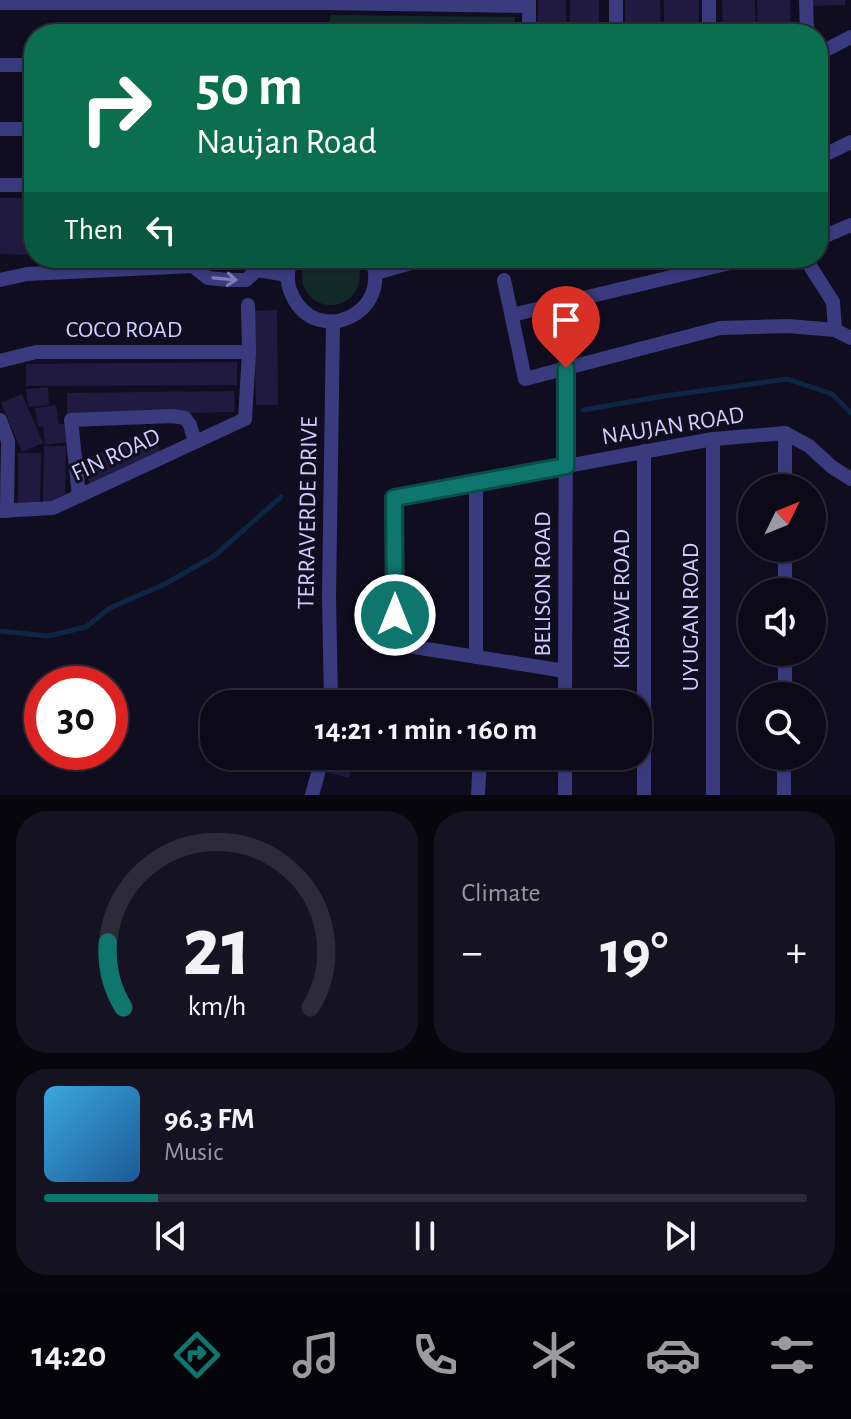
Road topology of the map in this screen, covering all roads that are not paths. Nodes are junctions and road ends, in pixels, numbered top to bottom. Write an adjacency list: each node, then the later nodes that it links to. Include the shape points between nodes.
1 (616, 0): 10 (street)
2 (709, 0): 11 (street)
3 (806, 0): 12 (street)
4 (324, 2): 5 (street); 6 (street)
5 (388, 2): 7 (street)
6 (0, 3)
7 (446, 3): 8 (street)
8 (529, 3): 9 (street)
9 (529, 24)
10 (616, 24)
11 (709, 24)
12 (807, 24)
13 (851, 37): 14 (street)
14 (828, 49)
15 (0, 65): 16 (street)
16 (24, 65)
17 (0, 129): 18 (street)
18 (24, 129)
19 (851, 142): 20 (street)
20 (828, 153)
21 (0, 185): 22 (street)
22 (24, 185)
23 (851, 225): 24 (street)
24 (828, 235)
25 (152, 268): 36 (street)
26 (196, 268): 33 (street, one-way to 33, via 208,278 229,280 246,280)
27 (254, 268): 33 (street)
28 (290, 268): 35 (street)
29 (374, 268): 34 (street)
30 (394, 268): 34 (street)
31 (709, 268): 39 (street)
32 (811, 268): 41 (street, via 833,302)
33 (257, 270): 35 (street)
34 (376, 273): 40 (street, via 375,288 360,312)
35 (288, 275): 40 (street, via 295,303 318,320)
36 (0, 280)
37 (504, 280): 39 (street)
38 (248, 305): 43 (street)
39 (512, 315): 45 (street, via 525,379)
40 (333, 322): 59 (street, TERRAVERDE DRIVE)
41 (835, 330): 42 (street); 45 (street, via 720,328)
42 (851, 338)
43 (249, 352): 44 (street, COCO ROAD, via 36,352); 49 (street, FIN ROAD, via 245,419)
44 (0, 361)
45 (566, 368): 51 (street, BELISON ROAD)
46 (0, 420): 56 (street, via 8,441)
47 (785, 433): 48 (street, NAUJAN ROAD); 52 (street); 53 (street)
48 (713, 439): 50 (street, NAUJAN ROAD); 69 (street, UYUGAN ROAD)
49 (195, 442): 55 (street, FIN ROAD); 55 (street, via 185,418 71,420)
50 (644, 451): 51 (street, NAUJAN ROAD); 68 (street, KIBAWE ROAD)
51 (566, 466): 54 (street, NAUJAN ROAD); 58 (street, BELISON ROAD)
52 (785, 474)
53 (851, 479)
54 (476, 482): 57 (street); 57 (street, NAUJAN ROAD, via 394,498 395,644)
55 (79, 496): 56 (street, FIN ROAD, via 53,508)
56 (3, 511)
57 (476, 657): 58 (street)
58 (565, 671): 60 (street, BELISON ROAD)
59 (331, 690)
60 (565, 690)
61 (319, 770): 65 (street)
62 (479, 770): 66 (street)
63 (565, 770): 67 (street)
64 (784, 770): 70 (street)
65 (312, 795)
66 (478, 795)
67 (565, 795)
68 (644, 795)
69 (713, 795)
70 (784, 795)

